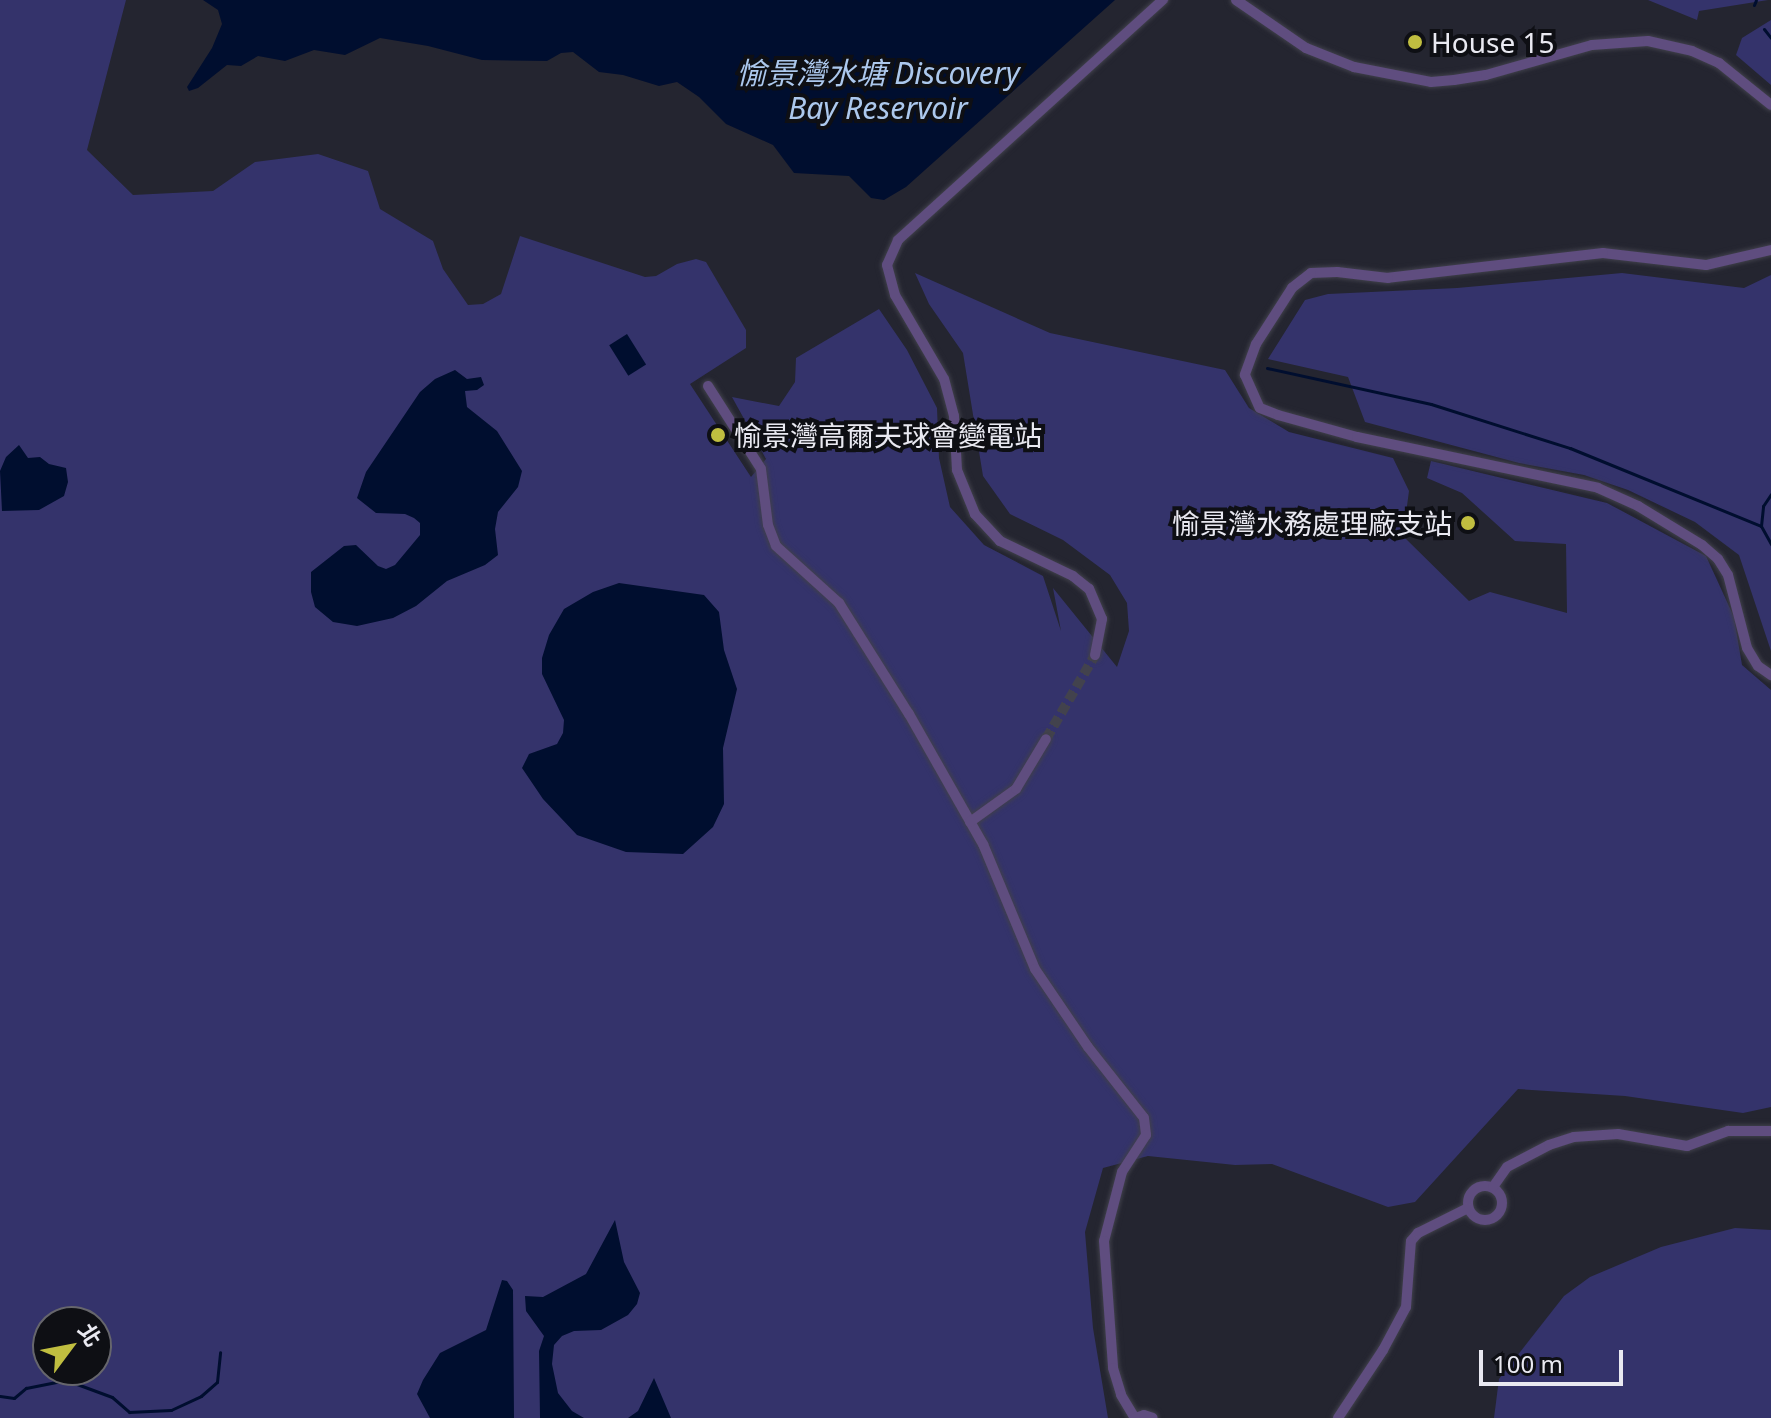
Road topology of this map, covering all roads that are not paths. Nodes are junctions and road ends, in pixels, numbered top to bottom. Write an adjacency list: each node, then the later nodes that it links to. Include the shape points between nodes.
1 (1163, 0): 6 (street, via 898,240 887,265 895,295 944,379 954,416 957,470 975,514 1000,541 1089,589 1102,619)
2 (1236, 0): 3 (street, via 1306,48 1354,67 1431,82 1454,80 1592,45 1648,41 1719,63)
3 (1771, 105)
4 (1771, 250): 7 (street, via 1706,265 1603,253 1388,278 1311,273 1292,288 1256,344 1245,375 1260,408 1278,415 1598,488 1638,506 1718,559 1728,575 1747,648)
5 (708, 386): 9 (street, via 761,469 776,546 839,603)
6 (1095, 655)
7 (1771, 675)
8 (1046, 739): 9 (street, via 1016,789)
9 (970, 822): 13 (street, via 1004,888 1035,969 1144,1118 1146,1135 1122,1172 1104,1241 1113,1368)
10 (1771, 1131): 11 (street, via 1728,1131 1687,1146 1601,1133 1574,1137 1507,1167)
11 (1493, 1187): 12 (street, via 1481,1185 1471,1191); 12 (street, via 1503,1203 1495,1217 1479,1219)
12 (1468, 1208): 15 (street, via 1411,1241 1406,1307)
13 (1135, 1418): 14 (street)
14 (1153, 1418)
15 (1338, 1418)

